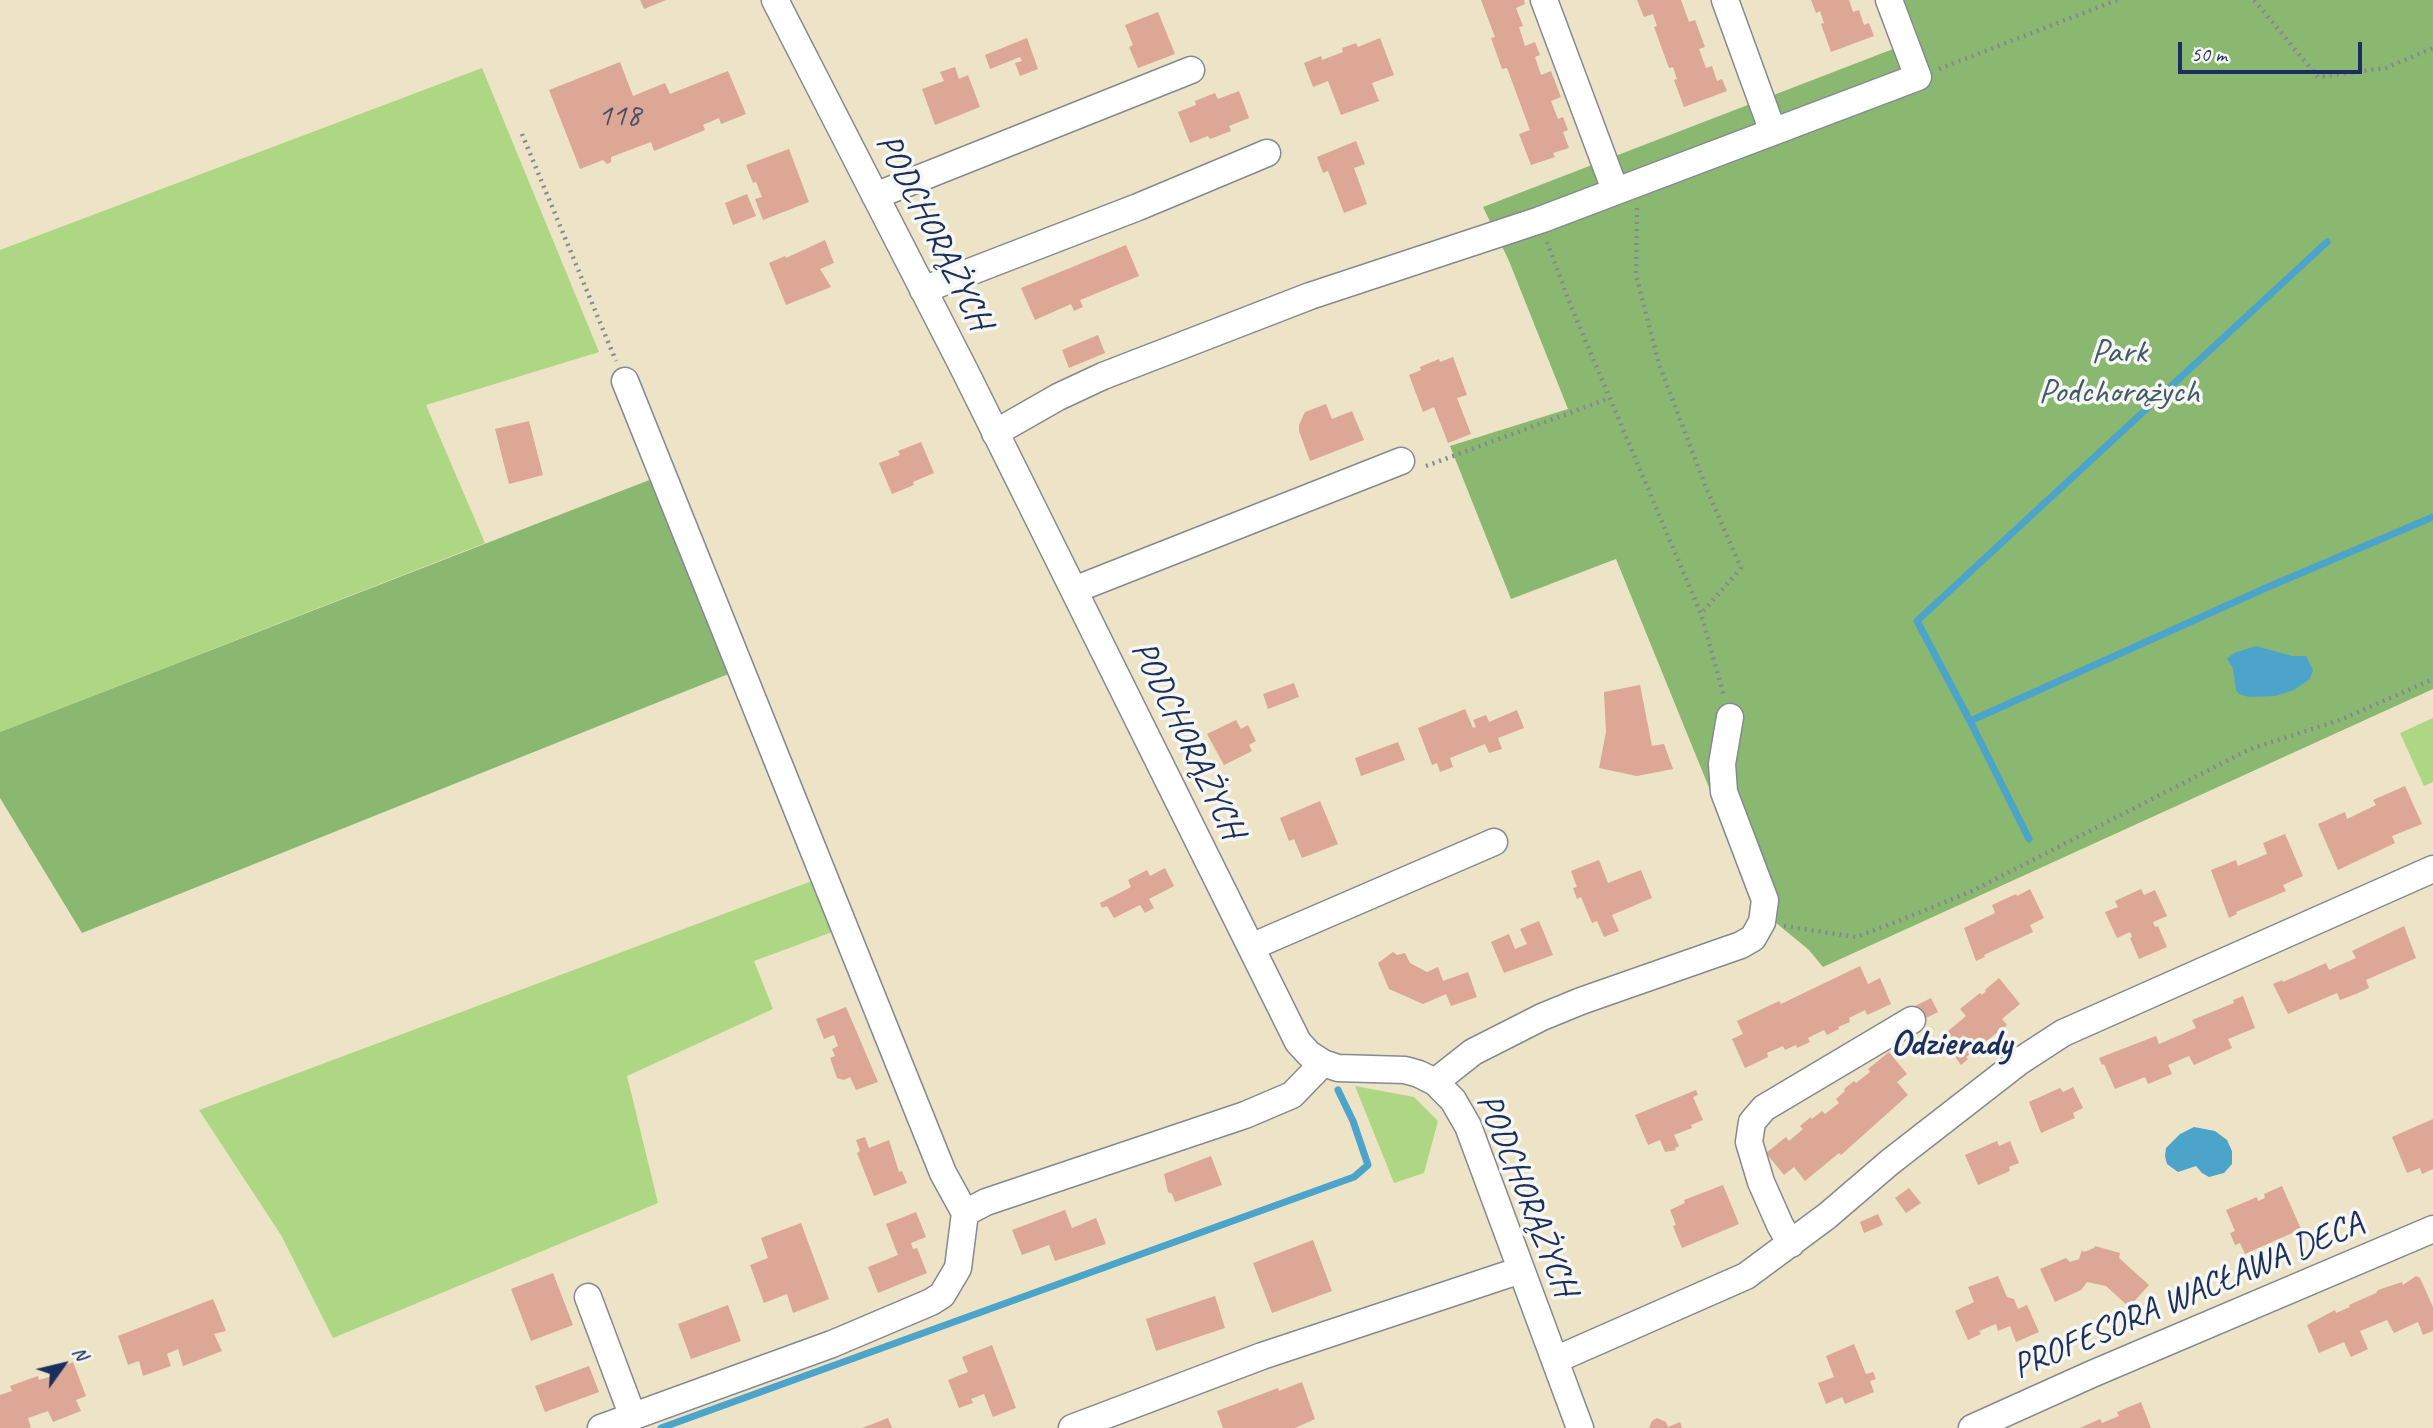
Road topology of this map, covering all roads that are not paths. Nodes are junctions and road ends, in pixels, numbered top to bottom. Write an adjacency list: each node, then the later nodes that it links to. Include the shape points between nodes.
1 (775, 0): 9 (street, PODCHORĄŻYCH)
2 (1544, 0): 8 (street)
3 (1725, 0): 6 (street)
4 (1889, 0): 6 (street, via 1918,77)
5 (1191, 70): 9 (street)
6 (1773, 132): 8 (street)
7 (1267, 153): 10 (street)
8 (1626, 187): 12 (street, via 1310,296 1116,371)
9 (875, 196): 10 (street, PODCHORĄŻYCH)
10 (923, 290): 12 (street, PODCHORĄŻYCH)
11 (625, 382): 22 (street, via 943,1173)
12 (995, 433): 14 (street, PODCHORĄŻYCH)
13 (1399, 461): 14 (street)
14 (1074, 590): 18 (street, PODCHORĄŻYCH)
15 (1730, 717): 21 (street, via 1722,764 1724,792 1765,900 1762,922 1753,938 1542,1017 1473,1052)
16 (1494, 842): 18 (street)
17 (2433, 869): 24 (street, via 2047,1043)
18 (1251, 947): 20 (street, PODCHORĄŻYCH, via 1298,1042)
19 (1912, 1020): 24 (street, via 1764,1108 1752,1122 1749,1142 1761,1182)
20 (1323, 1063): 21 (street, PODCHORĄŻYCH, via 1405,1070); 22 (street, via 1292,1095 1245,1115)
21 (1435, 1082): 25 (street, PODCHORĄŻYCH, via 1453,1100 1468,1126)
22 (965, 1213): 28 (street, via 958,1268 942,1295 832,1344)
23 (2433, 1229): 32 (street, PROFESORA WACŁAWA DECA)
24 (1791, 1244): 27 (street, via 1734,1282)
25 (1521, 1270): 27 (street, PODCHORĄŻYCH); 30 (street, via 1262,1356)
26 (588, 1297): 28 (street)
27 (1555, 1360): 31 (street, PODCHORĄŻYCH)
28 (633, 1417): 29 (street)
29 (601, 1428)
30 (1072, 1428)
31 (1580, 1428)
32 (1972, 1428)

